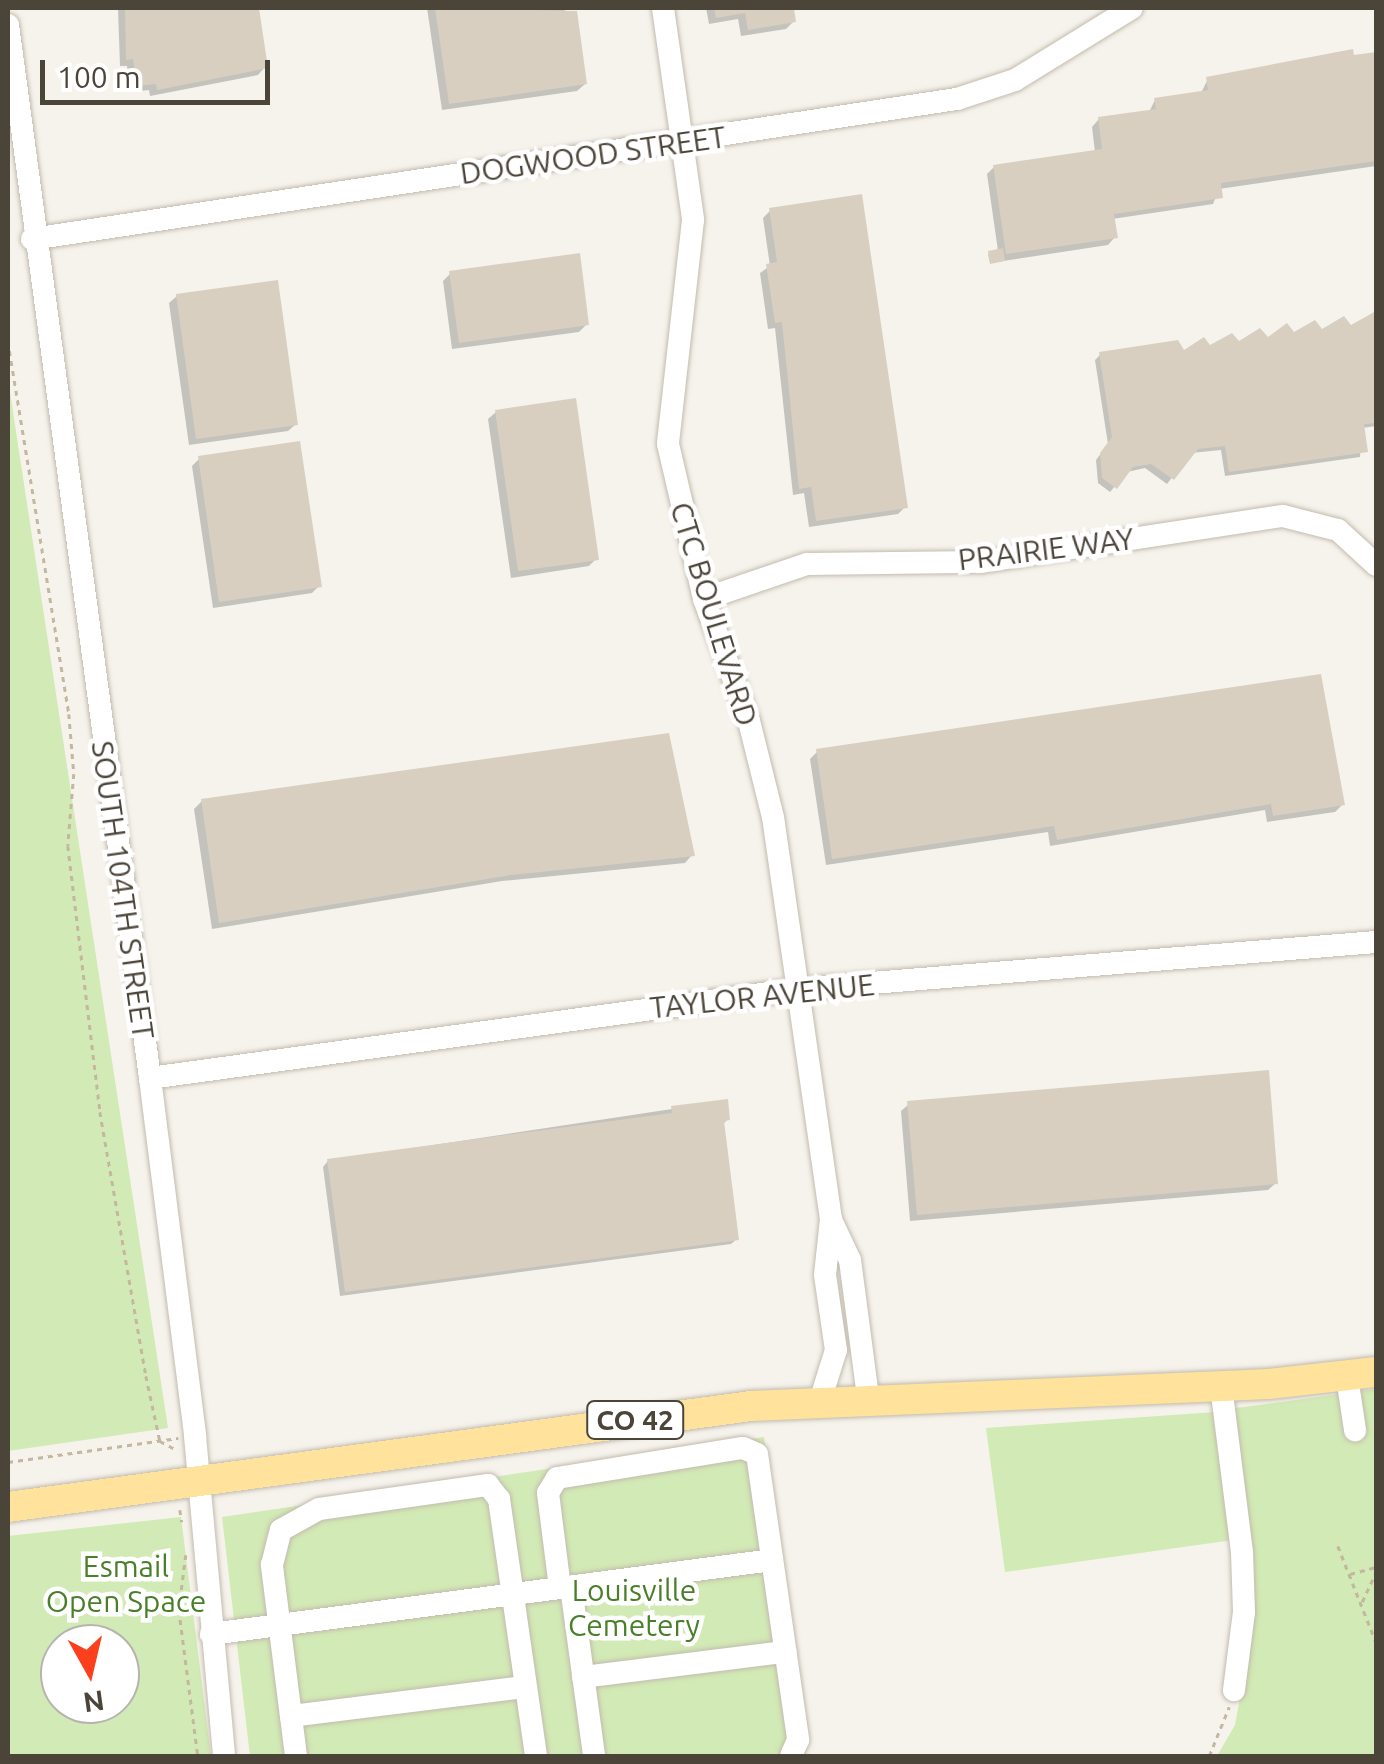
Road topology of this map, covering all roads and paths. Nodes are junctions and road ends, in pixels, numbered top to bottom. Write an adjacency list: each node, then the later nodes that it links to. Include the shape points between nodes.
1 (663, 8): 4 (street, CTC BOULEVARD)
2 (1132, 8): 4 (street, DOGWOOD STREET, via 1014,80 957,99)
3 (8, 24): 5 (street, SOUTH 104TH STREET)
4 (682, 142): 5 (street, DOGWOOD STREET); 8 (street, CTC BOULEVARD, via 693,220 668,444)
5 (32, 239): 11 (street, SOUTH 104TH STREET)
6 (8, 341): 18 (path, via 69,714 74,774 68,846 100,1112)
7 (1376, 564): 8 (street, PRAIRIE WAY, via 1338,530 1283,516 981,562 806,564)
8 (704, 600): 10 (street, CTC BOULEVARD, via 762,768)
9 (1376, 942): 10 (street, TAYLOR AVENUE)
10 (798, 989): 11 (street, TAYLOR AVENUE); 12 (street, CTC BOULEVARD)
11 (150, 1078): 19 (street, SOUTH 104TH STREET)
12 (830, 1219): 15 (street, CTC BOULEVARD, via 850,1260); 16 (street, CTC BOULEVARD, via 826,1275 836,1350)
13 (1362, 1375): 14 (main road, CO 42); 17 (street)
14 (1221, 1386): 15 (main road, CO 42); 39 (street, via 1242,1552 1244,1612)
15 (868, 1397): 16 (main road, CO 42)
16 (820, 1401): 21 (main road, CO 42)
17 (1355, 1430)
18 (160, 1441): 19 (path); 19 (path); 20 (path)
19 (185, 1442): 21 (street, SOUTH 104TH STREET)
20 (8, 1462)
21 (198, 1479): 22 (main road, CO 42); 34 (street, SOUTH 104TH STREET)
22 (8, 1507)
23 (180, 1510): 24 (path)
24 (184, 1532)
25 (1338, 1546): 29 (path)
26 (186, 1549): 41 (path, via 179,1610)
27 (772, 1560): 30 (street); 30 (street, via 762,1464 743,1448 558,1478 548,1494); 36 (street)
28 (1376, 1570): 29 (path); 32 (path)
29 (1350, 1574): 32 (path)
30 (565, 1587): 31 (street); 37 (street)
31 (511, 1594): 33 (street); 33 (street, via 499,1498 488,1486 319,1509 290,1520 272,1564); 38 (street)
32 (1362, 1602): 35 (path)
33 (278, 1625): 34 (street); 40 (street)
34 (211, 1634): 42 (street, SOUTH 104TH STREET)
35 (1376, 1642)
36 (786, 1652): 37 (street); 46 (street, via 798,1740)
37 (583, 1677): 45 (street)
38 (525, 1687): 40 (street); 44 (street)
39 (1234, 1690): 47 (path)
40 (291, 1716): 43 (street)
41 (198, 1756)
42 (224, 1756)
43 (296, 1756)
44 (536, 1756)
45 (594, 1756)
46 (790, 1756)
47 (1210, 1756)

